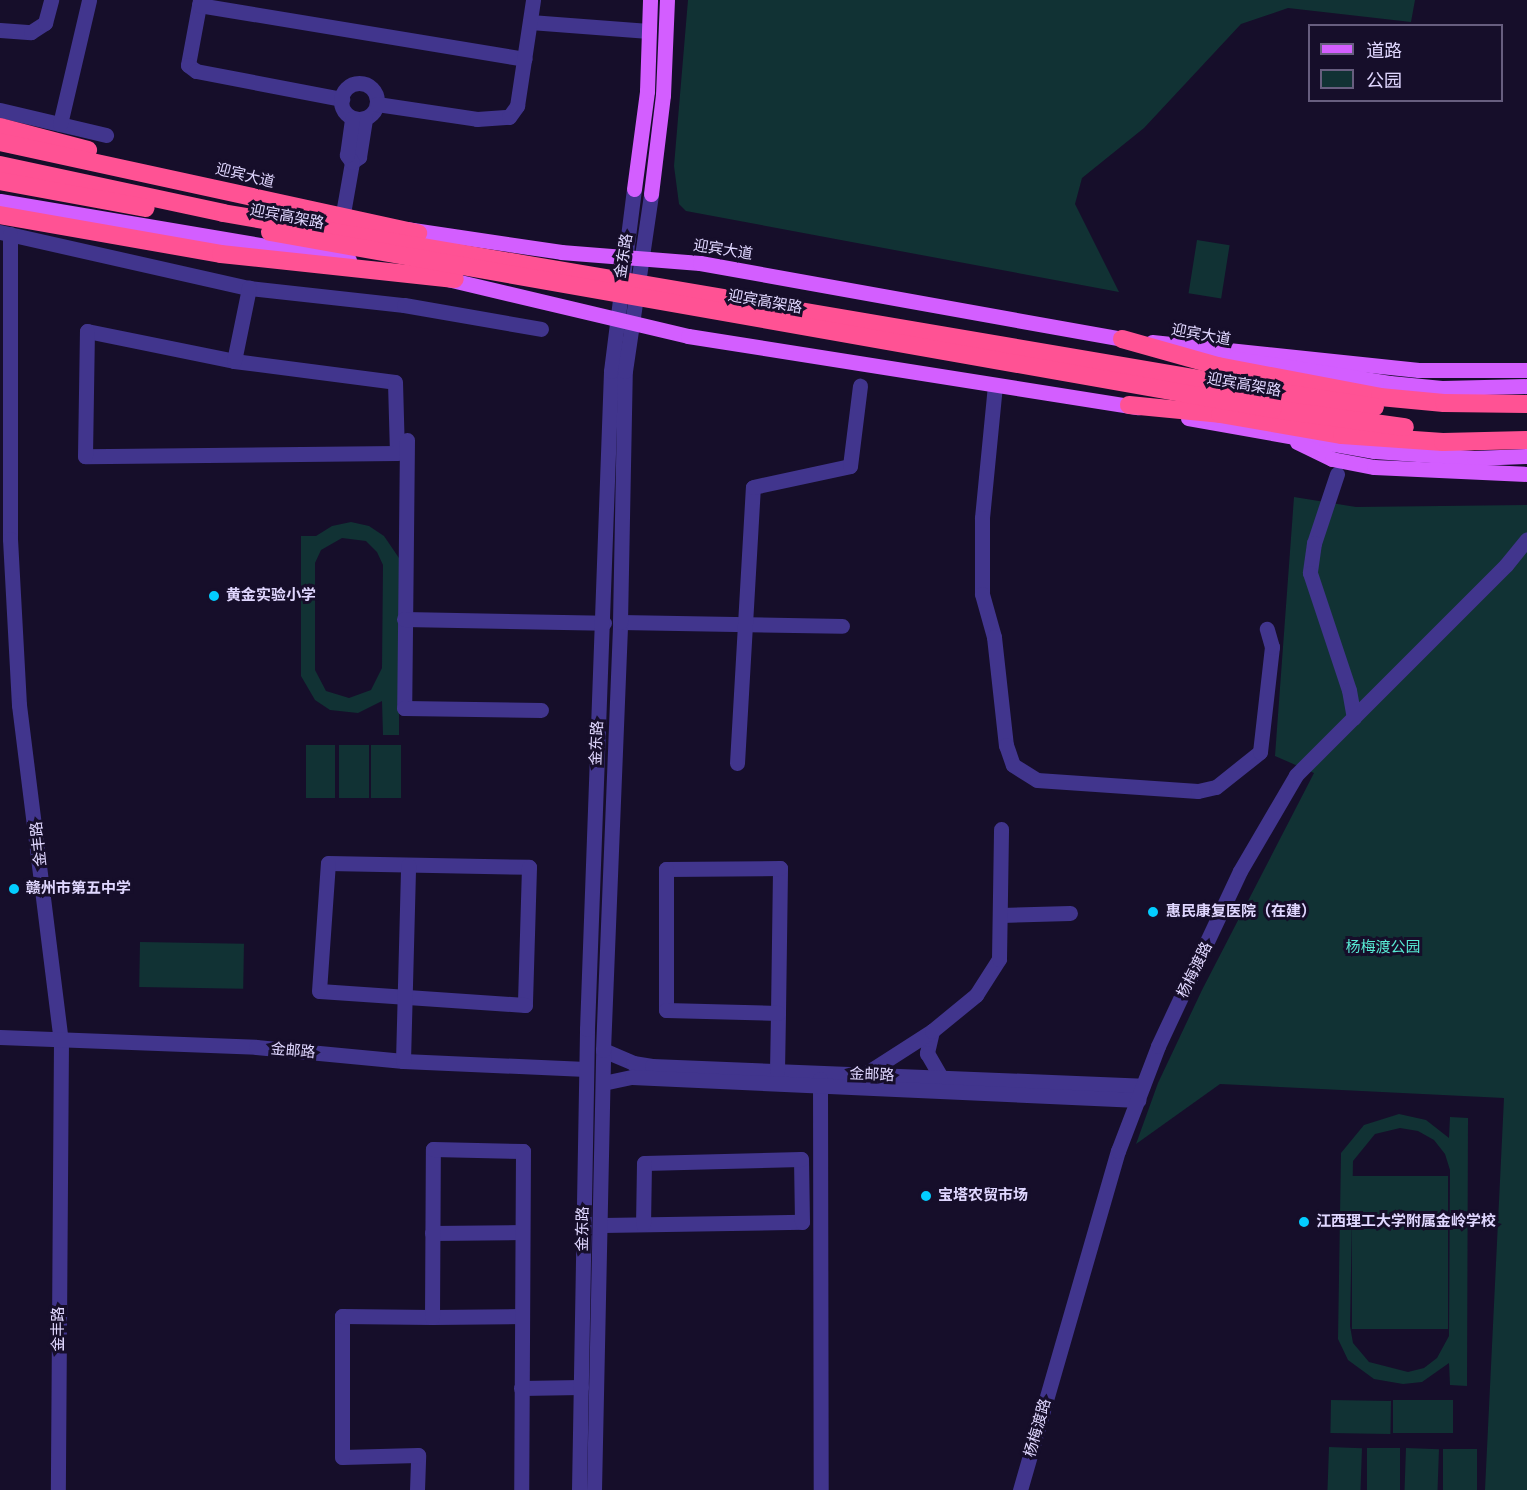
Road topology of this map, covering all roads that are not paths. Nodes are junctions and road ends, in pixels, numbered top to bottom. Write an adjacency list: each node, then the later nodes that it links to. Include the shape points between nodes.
1 (51, 0): 8 (street, via 45,23 31,32)
2 (89, 0): 15 (street)
3 (533, 0): 7 (street)
4 (650, 0): 9 (main road, 金东路)
5 (667, 0): 24 (main road, 金东路, via 663,95)
6 (200, 3): 10 (street); 11 (street, via 188,65 196,71)
7 (530, 22): 9 (street); 10 (street)
8 (0, 30)
9 (649, 31): 22 (main road, 金东路, via 647,92)
10 (525, 59): 12 (street, via 517,106 509,117 477,119)
11 (342, 99): 12 (street, via 348,87 363,84 372,89); 14 (street, via 344,110)
12 (377, 104): 14 (street)
13 (0, 110): 15 (street)
14 (359, 118): 27 (street, via 359,157 352,162)
15 (60, 123): 17 (street)
16 (0, 127): 23 (highway, bridge)
17 (106, 135)
18 (0, 137): 27 (main road, 迎宾大道, via 76,151)
19 (0, 142): 23 (highway, bridge)
20 (0, 165): 31 (highway, 迎宾高架路, bridge, via 223,213)
21 (0, 181): 33 (highway, 迎宾高架路, bridge)
22 (634, 189): 29 (street, 金东路)
23 (227, 194): 31 (highway, bridge, via 392,226)
24 (651, 194): 30 (street, 金东路)
25 (0, 201): 34 (main road, via 370,263)
26 (0, 214): 33 (highway, bridge, via 220,254)
27 (342, 219): 29 (main road, 迎宾大道, via 561,252)
28 (5, 233): 32 (street); 71 (street, 金丰路, via 10,539 19,705)
29 (626, 257): 30 (main road, 迎宾大道); 34 (street, 金东路)
30 (642, 258): 34 (street, 金东路); 36 (main road, 迎宾大道, via 700,263)
31 (560, 267): 42 (highway, 迎宾高架路, bridge)
32 (249, 288): 35 (street, via 404,305); 37 (street)
33 (626, 297): 42 (highway, 迎宾高架路, bridge)
34 (625, 320): 40 (main road, via 688,336); 56 (street, 金东路, via 611,371)
35 (541, 329)
36 (1122, 339): 38 (main road, 迎宾大道, via 1419,370); 46 (highway, via 1218,366 1380,397)
37 (234, 361): 37 (street, via 87,331 85,456 397,453 395,382)
38 (1527, 370)
39 (860, 386): 57 (street, via 850,466 753,487)
40 (995, 386): 44 (main road); 59 (street, via 982,518 982,594 994,637 1006,745 1014,765 1037,780 1198,792 1215,787 1260,752 1272,647)
41 (1527, 386): 46 (main road)
42 (1274, 400): 46 (highway, 迎宾高架路)
43 (1527, 404): 46 (highway)
44 (1129, 405): 46 (highway, via 1220,414 1322,432); 48 (main road)
45 (1527, 415): 46 (highway, 迎宾高架路)
46 (1443, 423): 47 (highway, 迎宾高架路); 48 (main road); 50 (highway); 51 (main road)
47 (1527, 430)
48 (1292, 438): 53 (main road, via 1332,459 1374,467)
49 (407, 440): 55 (street)
50 (1527, 440)
51 (1527, 456)
52 (1337, 474): 61 (street, via 1314,543 1310,573 1349,690)
53 (1527, 474)
54 (1527, 539): 61 (street, 杨梅渡路)
55 (404, 619): 56 (street); 60 (street, via 404,708)
56 (612, 623): 57 (street); 72 (street, 金东路); 74 (street, 金东路)
57 (744, 624): 58 (street); 62 (street)
58 (842, 626)
59 (1267, 629)
60 (541, 710)
61 (1354, 718): 80 (street, 杨梅渡路, via 1296,775 1240,870 1158,1046)
62 (737, 763)
63 (1001, 829): 66 (street)
64 (408, 865): 67 (street); 67 (street, via 328,863 319,991); 67 (street, via 529,867 525,1005)
65 (1070, 914): 66 (street)
66 (1001, 915): 69 (street, via 999,959 976,995)
67 (405, 998): 73 (street)
68 (778, 1013): 68 (street, via 780,868 666,869 666,1010); 75 (street)
69 (932, 1031): 76 (street); 77 (street, via 927,1053)
70 (0, 1037): 71 (street, 金邮路)
71 (62, 1040): 73 (street, 金邮路, via 256,1047); 89 (street, 金丰路)
72 (603, 1050): 75 (street, 金邮路, via 633,1063 652,1066); 79 (street, 金东路)
73 (403, 1061): 74 (street, 金邮路)
74 (586, 1069): 87 (street, 金东路)
75 (777, 1071): 78 (street, 金邮路)
76 (866, 1074): 77 (street, 金邮路); 78 (street, 金邮路)
77 (941, 1077): 80 (street, 金邮路)
78 (820, 1080): 79 (street, 金邮路, via 632,1077); 80 (street, 金邮路); 94 (street)
79 (603, 1083): 82 (street, 金东路)
80 (1141, 1093): 95 (street, 杨梅渡路, via 1118,1150)
81 (643, 1224): 81 (street, via 802,1222 801,1160 644,1163); 82 (street)
82 (602, 1225): 93 (street, 金东路)
83 (522, 1232): 84 (street); 84 (street, via 523,1151 433,1149); 85 (street)
84 (432, 1233): 86 (street)
85 (521, 1316): 86 (street); 88 (street)
86 (432, 1317): 90 (street, via 342,1316 342,1457 417,1455)
87 (581, 1387): 88 (street); 92 (street, 金东路)
88 (521, 1388): 91 (street)
89 (58, 1490)
90 (417, 1490)
91 (521, 1490)
92 (579, 1490)
93 (594, 1490)
94 (821, 1490)
95 (1020, 1490)

